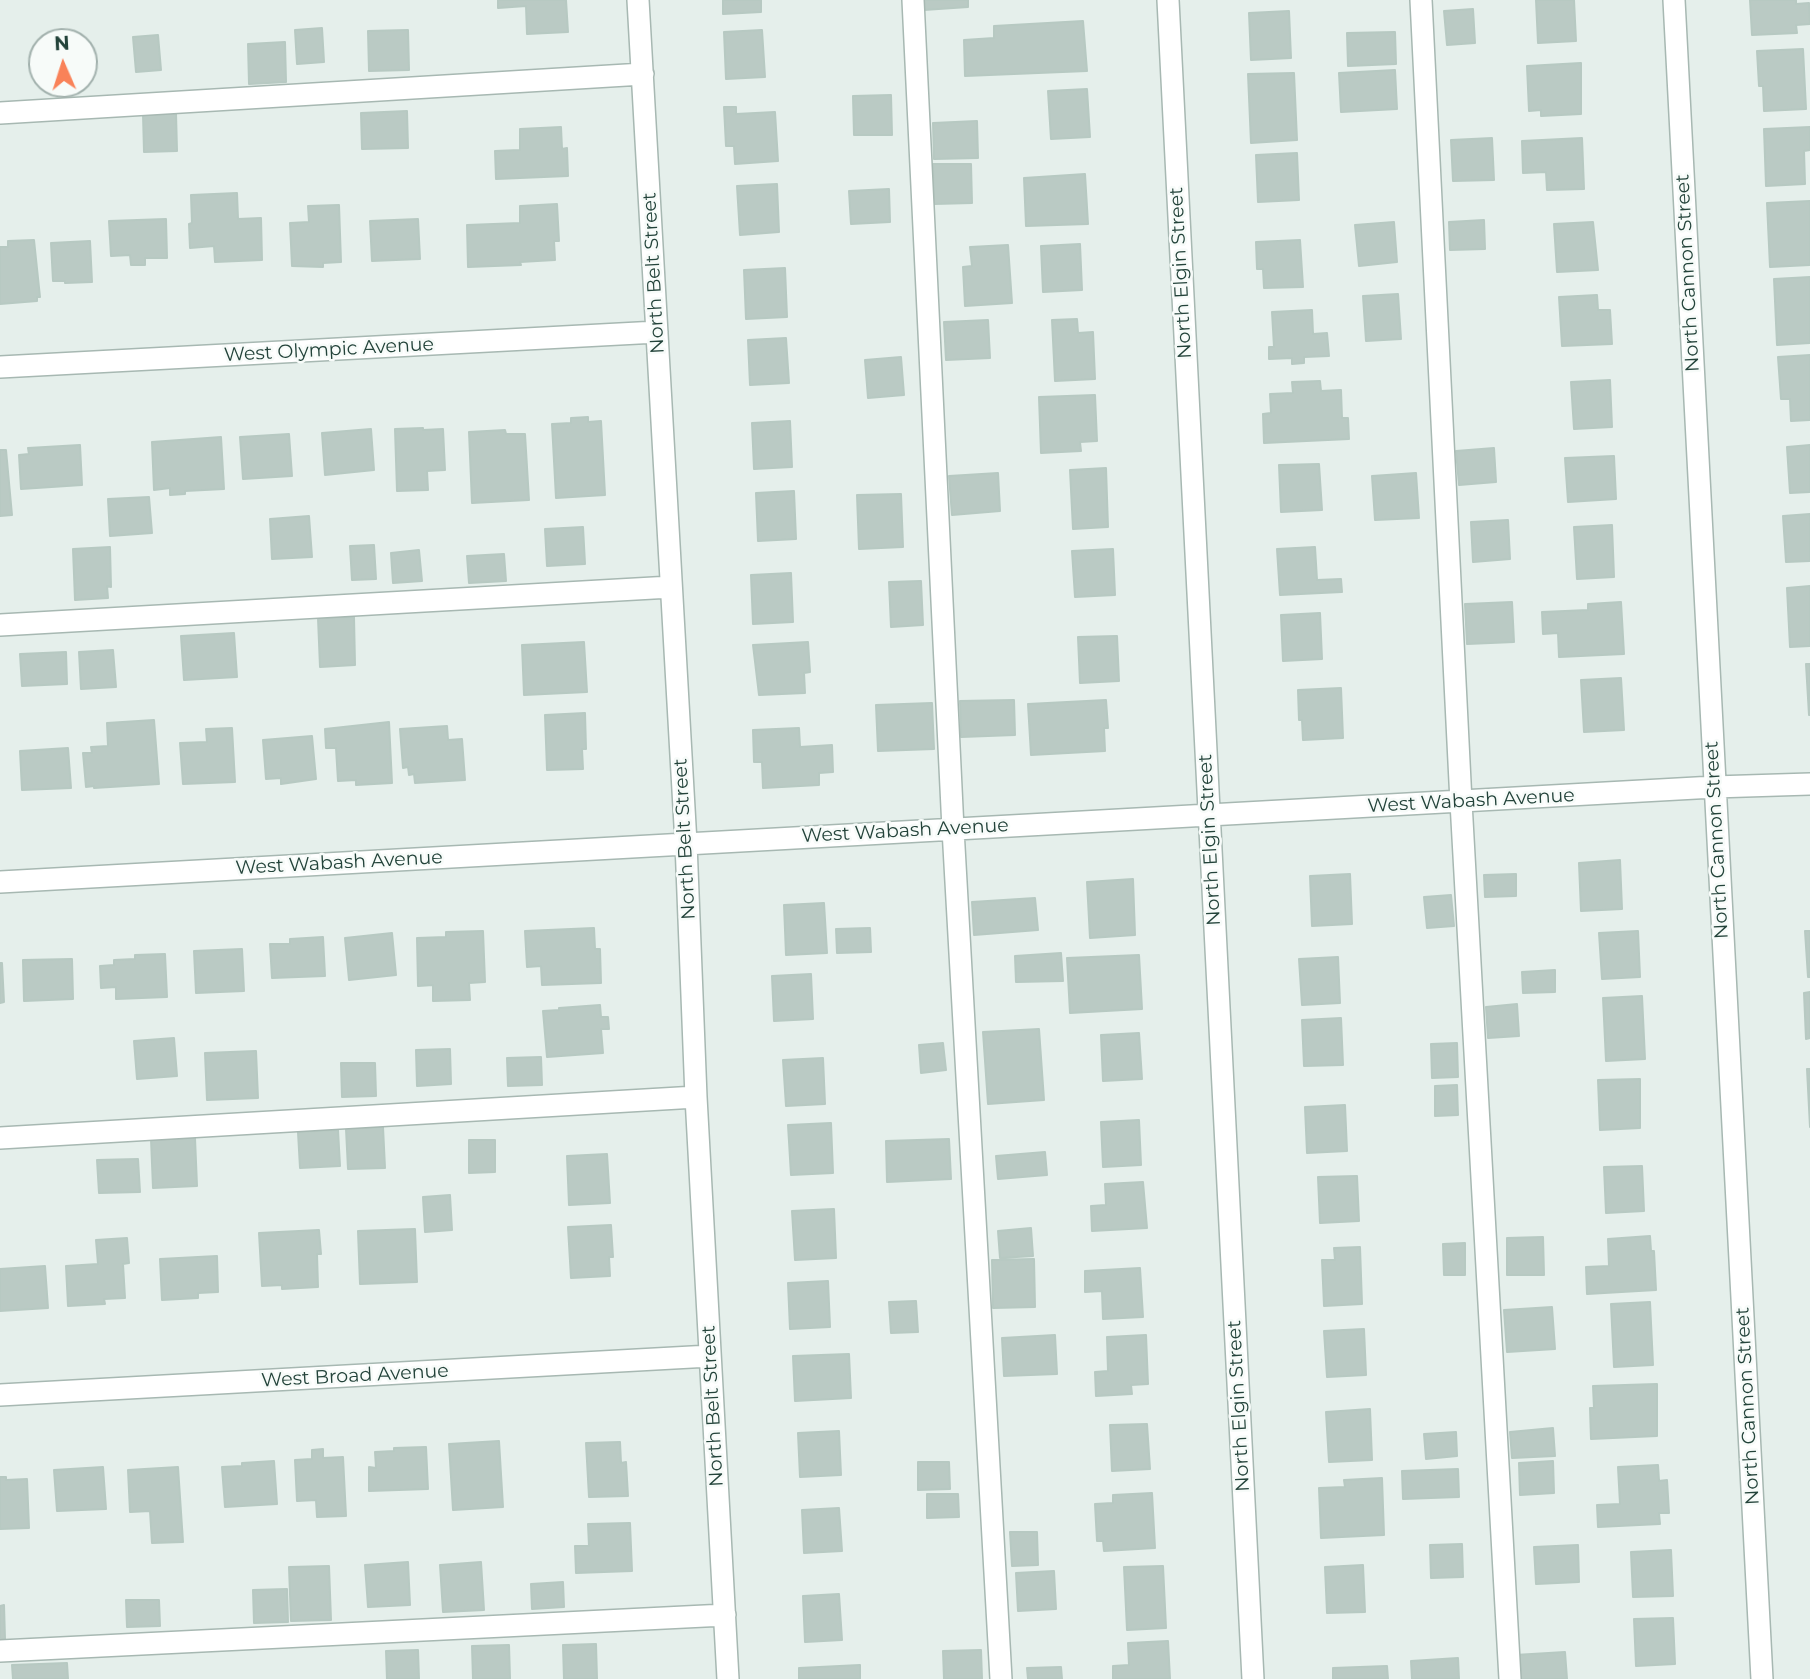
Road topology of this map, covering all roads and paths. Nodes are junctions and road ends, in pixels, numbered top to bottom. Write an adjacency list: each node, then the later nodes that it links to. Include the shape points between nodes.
1 (638, 0): 6 (street, North Belt Street)
2 (913, 0): 16 (street)
3 (1168, 0): 15 (street, North Elgin Street)
4 (1421, 0): 14 (street)
5 (1674, 0): 13 (street, North Cannon Street)
6 (643, 74): 7 (street); 8 (street, North Belt Street)
7 (0, 113)
8 (657, 332): 9 (street, West Olympic Avenue); 10 (street, North Belt Street)
9 (0, 368)
10 (671, 587): 11 (street); 17 (street, North Belt Street)
11 (0, 625)
12 (1810, 784): 13 (street, West Wabash Avenue)
13 (1714, 787): 14 (street, West Wabash Avenue); 29 (street, North Cannon Street)
14 (1461, 802): 15 (street, West Wabash Avenue); 28 (street)
15 (1209, 815): 16 (street, West Wabash Avenue); 27 (street, North Elgin Street)
16 (953, 829): 17 (street, West Wabash Avenue); 26 (street)
17 (686, 843): 18 (street, West Wabash Avenue); 19 (street, North Belt Street)
18 (0, 882)
19 (696, 1097): 20 (street); 21 (street, North Belt Street)
20 (0, 1138)
21 (710, 1356): 22 (street, West Broad Avenue); 23 (street, North Belt Street)
22 (0, 1395)
23 (725, 1615): 24 (street); 25 (street, North Belt Street)
24 (0, 1651)
25 (728, 1679)
26 (1001, 1679)
27 (1253, 1679)
28 (1510, 1679)
29 (1762, 1679)

